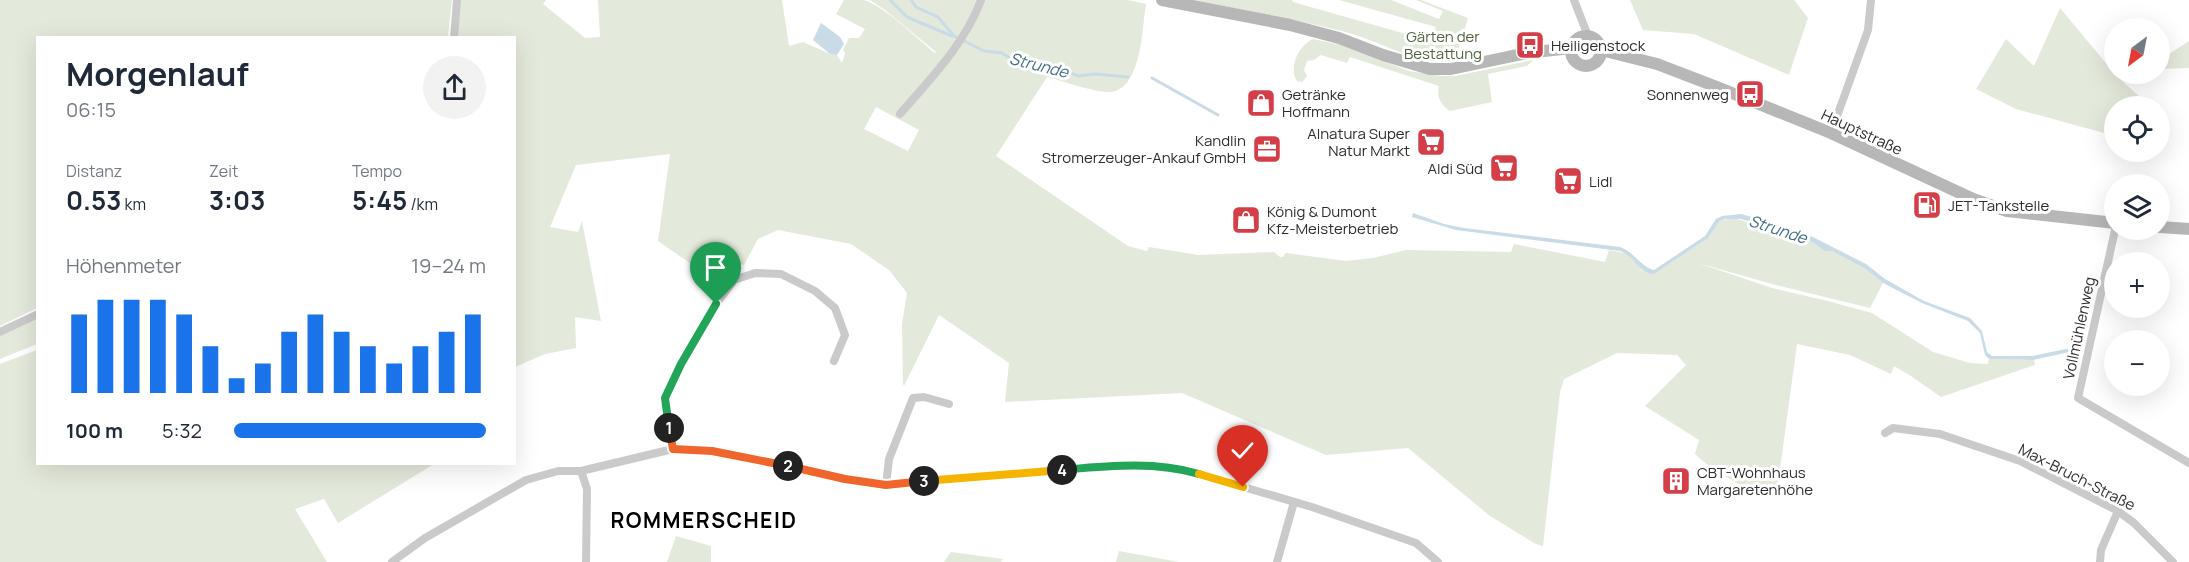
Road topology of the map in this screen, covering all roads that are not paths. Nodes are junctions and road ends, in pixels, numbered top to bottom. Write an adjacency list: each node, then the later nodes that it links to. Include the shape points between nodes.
1 (457, 0): 6 (street)
2 (981, 0): 10 (street, via 949,57)
3 (1162, 0): 8 (main road, via 1290,25 1430,69 1452,69)
4 (1574, 0): 7 (street)
5 (1871, 0): 11 (street, via 1868,30)
6 (454, 36)
7 (1588, 36): 8 (main road, via 1576,39); 9 (main road, via 1598,41)
8 (1571, 48): 9 (main road, via 1573,60 1584,66 1597,61)
9 (1601, 50): 11 (main road, Hauptstraße, via 1656,64)
10 (900, 114)
11 (1831, 133): 12 (main road, Hauptstraße, via 1972,199 2007,211)
12 (2104, 222)
13 (2170, 228): 14 (main road)
14 (2189, 229)
15 (2113, 240): 22 (street, Vollmühlenweg, via 2078,398)
16 (36, 315): 17 (street)
17 (0, 332)
18 (834, 361): 21 (street, via 844,335 835,308 815,291 781,273 755,273 734,280 716,304 665,398)
19 (949, 404): 24 (street, via 913,398 889,459)
20 (1885, 433): 26 (street, Max-Bruch-Straße, via 1893,428 1940,434 1997,453)
21 (673, 449): 23 (street); 24 (street, via 712,451)
22 (2189, 463)
23 (581, 471): 27 (street, via 558,471 526,480 425,538); 28 (street, via 586,489)
24 (886, 485): 25 (street, via 1122,464 1192,472)
25 (1294, 502): 29 (street); 30 (street, via 1416,543)
26 (2118, 511): 31 (street, via 2101,550); 32 (street, Max-Bruch-Straße)
27 (392, 562)
28 (586, 562)
29 (1277, 562)
30 (1438, 562)
31 (2100, 562)
32 (2173, 562)

